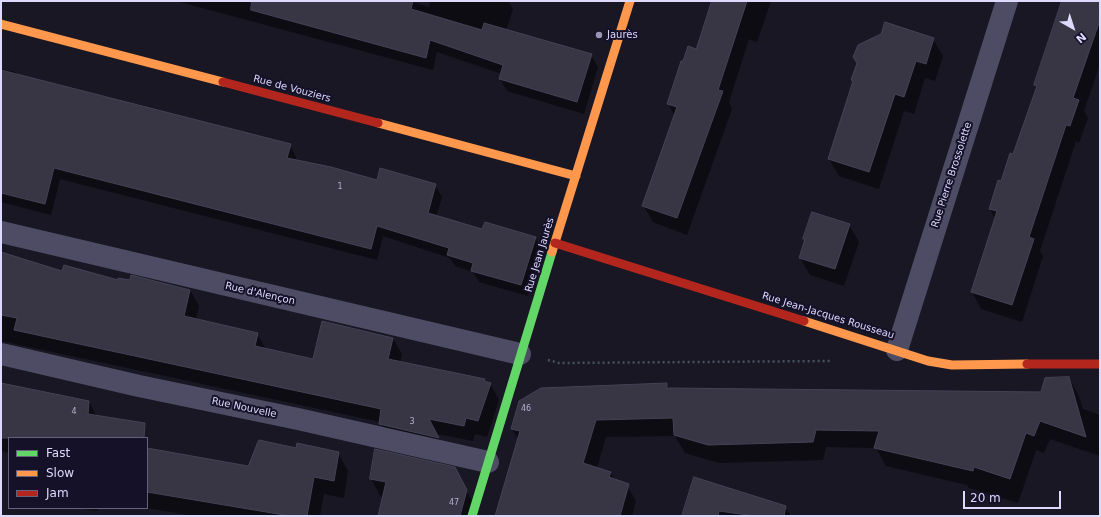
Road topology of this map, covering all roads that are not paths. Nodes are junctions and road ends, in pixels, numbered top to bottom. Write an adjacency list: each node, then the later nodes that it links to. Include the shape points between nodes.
1 (630, 1): 4 (street, Rue Jean Jaurès)
2 (1007, 1): 7 (street, Rue Pierre Brossolette)
3 (1, 24): 4 (street, Rue de Vouziers)
4 (576, 176): 6 (street, Rue Jean Jaurès)
5 (1, 232): 9 (street, Rue d'Alençon)
6 (556, 243): 7 (street, Rue Jean-Jacques Rousseau); 9 (street, Rue Jean Jaurès)
7 (897, 350): 10 (street, Rue Jean-Jacques Rousseau, via 928,361 952,365)
8 (1, 354): 11 (street, Rue Nouvelle)
9 (520, 354): 11 (street, Rue Jean Jaurès)
10 (1100, 364)
11 (488, 462): 12 (street, Rue Jean Jaurès)
12 (472, 516)

